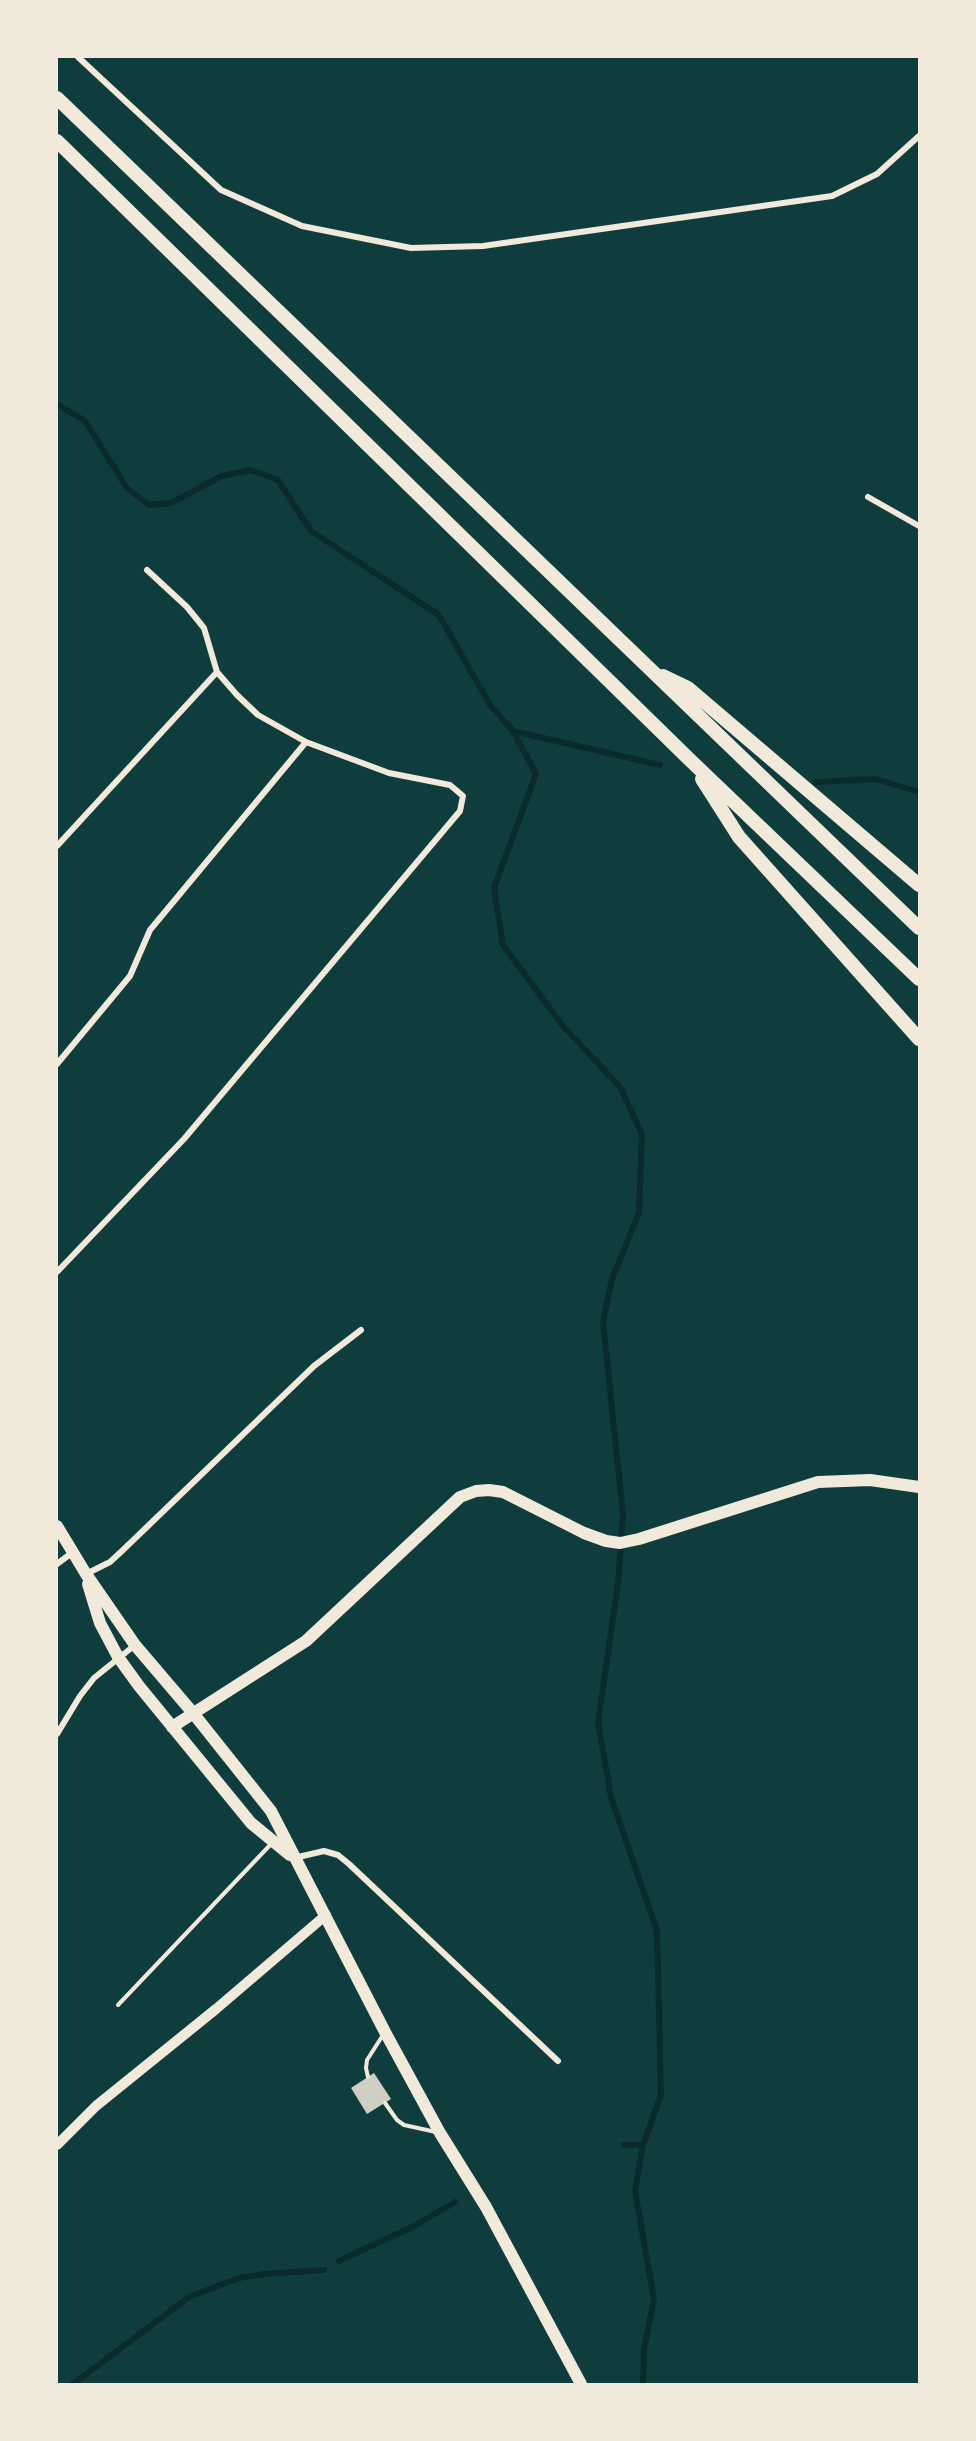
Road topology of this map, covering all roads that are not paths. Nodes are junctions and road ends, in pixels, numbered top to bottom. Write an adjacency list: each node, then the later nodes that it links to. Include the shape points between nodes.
1 (78, 57): 3 (street, via 221,190 302,226 411,248 483,246 832,196 877,174)
2 (57, 98): 8 (highway)
3 (919, 136)
4 (57, 141): 11 (highway)
5 (868, 496): 6 (street)
6 (919, 526)
7 (147, 570): 9 (street, via 188,607 204,628)
8 (651, 670): 13 (highway, via 688,688); 14 (highway)
9 (217, 672): 10 (street, via 258,715); 12 (street)
10 (306, 742): 17 (street, via 150,930 130,976); 18 (street, via 389,773 450,785 463,796 460,811 184,1139)
11 (690, 759): 15 (highway); 16 (highway, via 739,837)
12 (57, 846)
13 (919, 885)
14 (919, 928)
15 (919, 979)
16 (919, 1039)
17 (57, 1064)
18 (57, 1272)
19 (361, 1330): 24 (street, via 314,1366 117,1556)
20 (919, 1487): 27 (main road, via 870,1480 818,1482 620,1543 606,1541 503,1492 489,1490 460,1497 306,1641)
21 (57, 1526): 22 (main road)
22 (73, 1552): 23 (street); 24 (main road)
23 (57, 1564)
24 (86, 1574): 25 (main road); 26 (main road, via 100,1623)
25 (135, 1645): 26 (street); 27 (main road)
26 (118, 1657): 28 (main road); 29 (street, via 94,1678)
27 (193, 1713): 28 (main road); 31 (main road, via 270,1811)
28 (172, 1727): 30 (main road, via 244,1815)
29 (57, 1734)
30 (272, 1842): 31 (main road); 33 (lane)
31 (294, 1858): 32 (main road); 35 (street, via 324,1851 338,1855)
32 (326, 1915): 34 (main road); 39 (street, via 96,2106)
33 (118, 2005)
34 (385, 2032): 36 (lane, via 368,2060); 38 (main road)
35 (558, 2061)
36 (368, 2077)
37 (385, 2103): 38 (lane, via 404,2126)
38 (440, 2133): 40 (main road, via 486,2207)
39 (57, 2145)
40 (581, 2384)

